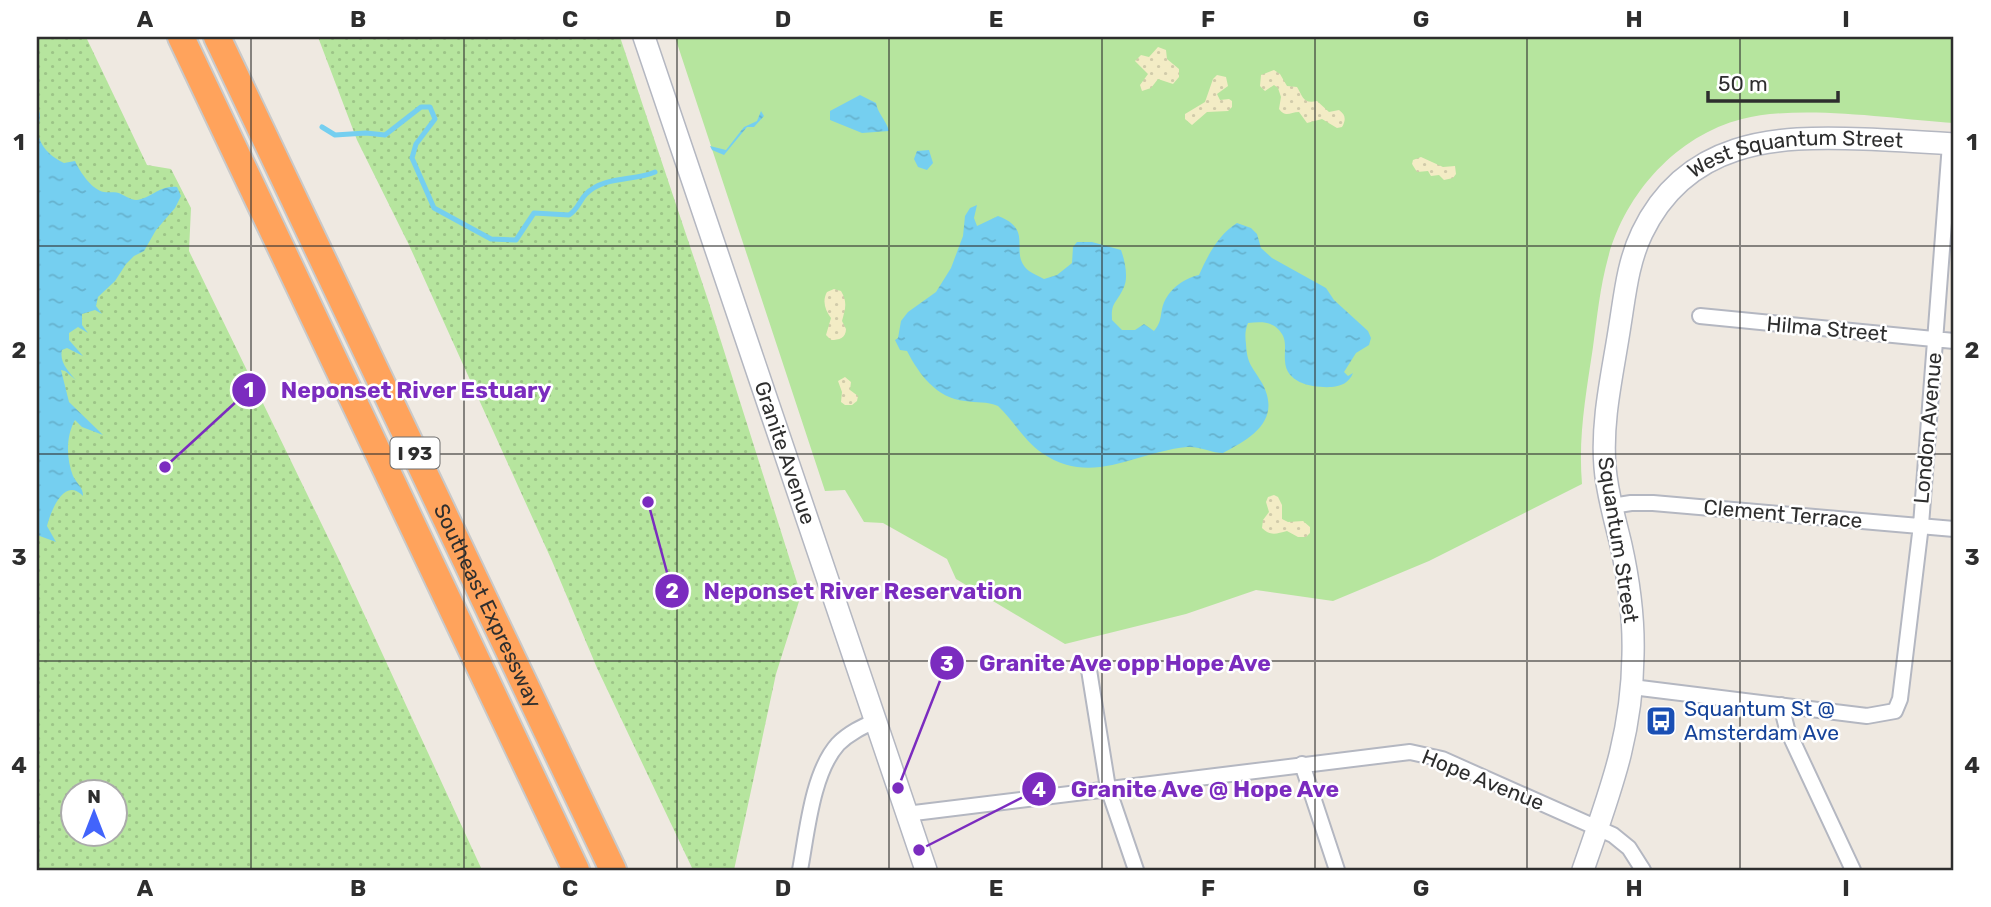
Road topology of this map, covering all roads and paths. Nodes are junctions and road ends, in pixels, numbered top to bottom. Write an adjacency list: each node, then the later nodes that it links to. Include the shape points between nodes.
1 (162, 37): 22 (highway, I 93)
2 (181, 37): 23 (highway, I 93)
3 (202, 37): 24 (highway, I 93)
4 (217, 37): 25 (highway, Southeast Expressway / I 93)
5 (644, 37): 17 (main road, Granite Avenue)
6 (1952, 144): 7 (main road, West Squantum Street, via 1811,137 1751,144 1702,164); 9 (street, London Avenue)
7 (1656, 210): 11 (main road, Squantum Street, via 1631,263 1607,409 1604,459)
8 (1700, 317): 9 (street, Hilma Street)
9 (1936, 339): 10 (street, Hilma Street); 12 (street, London Avenue)
10 (1954, 341)
11 (1612, 506): 12 (street, Clement Terrace, via 1653,503); 15 (main road, Squantum Street, via 1631,600)
12 (1921, 525): 13 (street, Clement Terrace); 16 (street, London Avenue, via 1895,711 1867,716)
13 (1954, 528)
14 (1088, 670): 19 (street)
15 (1632, 687): 16 (street); 21 (main road, Squantum Street, via 1619,764)
16 (1782, 705): 32 (street, via 1787,729)
17 (875, 721): 20 (main road, Granite Avenue); 26 (street, via 852,732 829,756 816,790)
18 (1302, 764): 19 (street, Hope Avenue); 21 (street, Hope Avenue, via 1421,753); 29 (street)
19 (1108, 788): 20 (street, Hope Avenue); 28 (street)
20 (906, 814): 27 (main road, Granite Avenue)
21 (1598, 828): 30 (main road, Squantum Street); 31 (street, Hope Avenue, via 1624,843)
22 (556, 870)
23 (576, 870)
24 (597, 870)
25 (612, 870)
26 (800, 870)
27 (926, 870)
28 (1136, 870)
29 (1337, 870)
30 (1583, 870)
31 (1643, 870)
32 (1853, 870)

